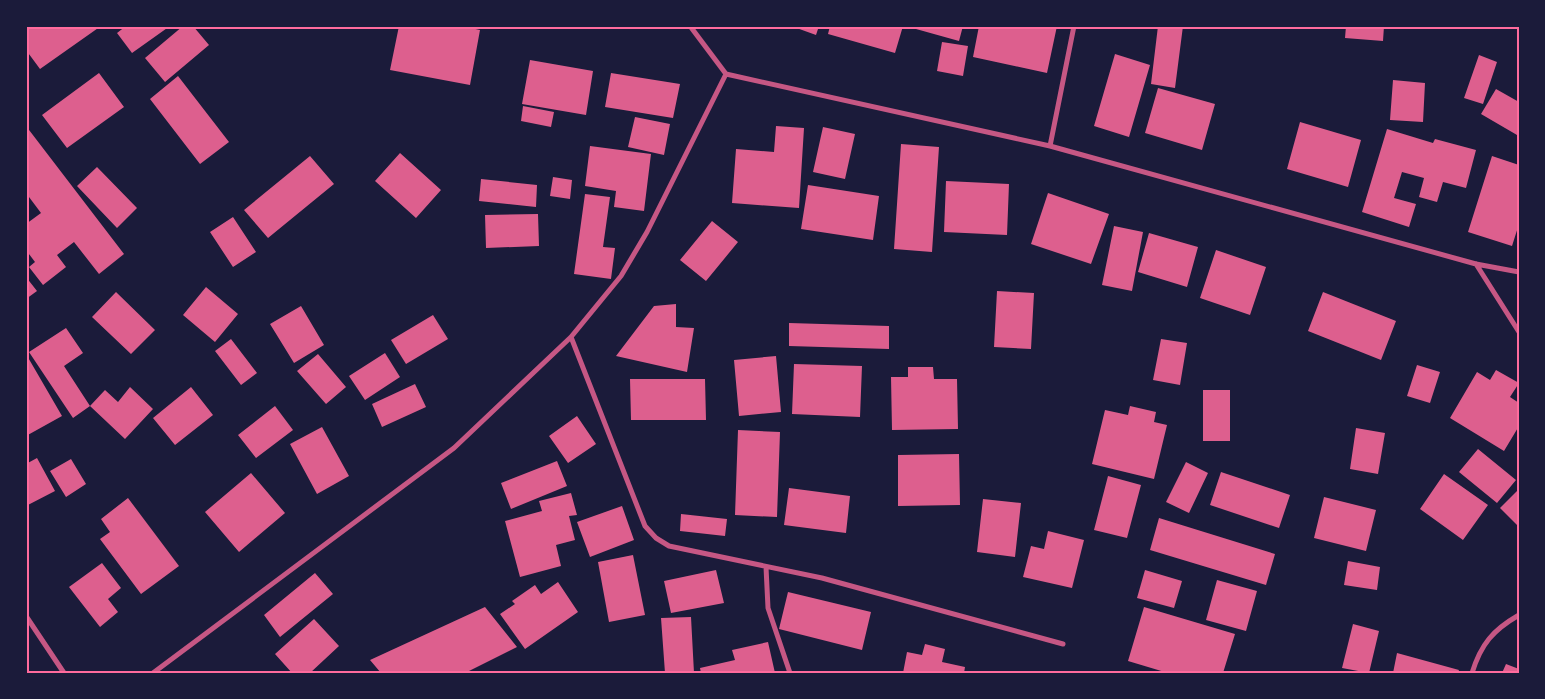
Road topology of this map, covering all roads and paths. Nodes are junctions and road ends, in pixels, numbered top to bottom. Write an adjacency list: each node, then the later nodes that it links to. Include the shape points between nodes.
1 (690, 26): 3 (street)
2 (1074, 26): 4 (street)
3 (726, 74): 4 (street); 8 (street, via 647,232 620,276)
4 (1050, 146): 5 (street)
5 (1476, 264): 6 (street); 7 (street)
6 (1519, 272)
7 (1519, 332)
8 (572, 337): 9 (street, via 645,526 669,546); 14 (street, via 454,448)
9 (766, 567): 12 (street, via 887,594); 15 (street, via 768,608)
10 (1519, 615): 16 (street, via 1498,627 1478,653)
11 (26, 616): 13 (street)
12 (1063, 644)
13 (64, 673)
14 (154, 673)
15 (790, 673)
16 (1472, 673)

